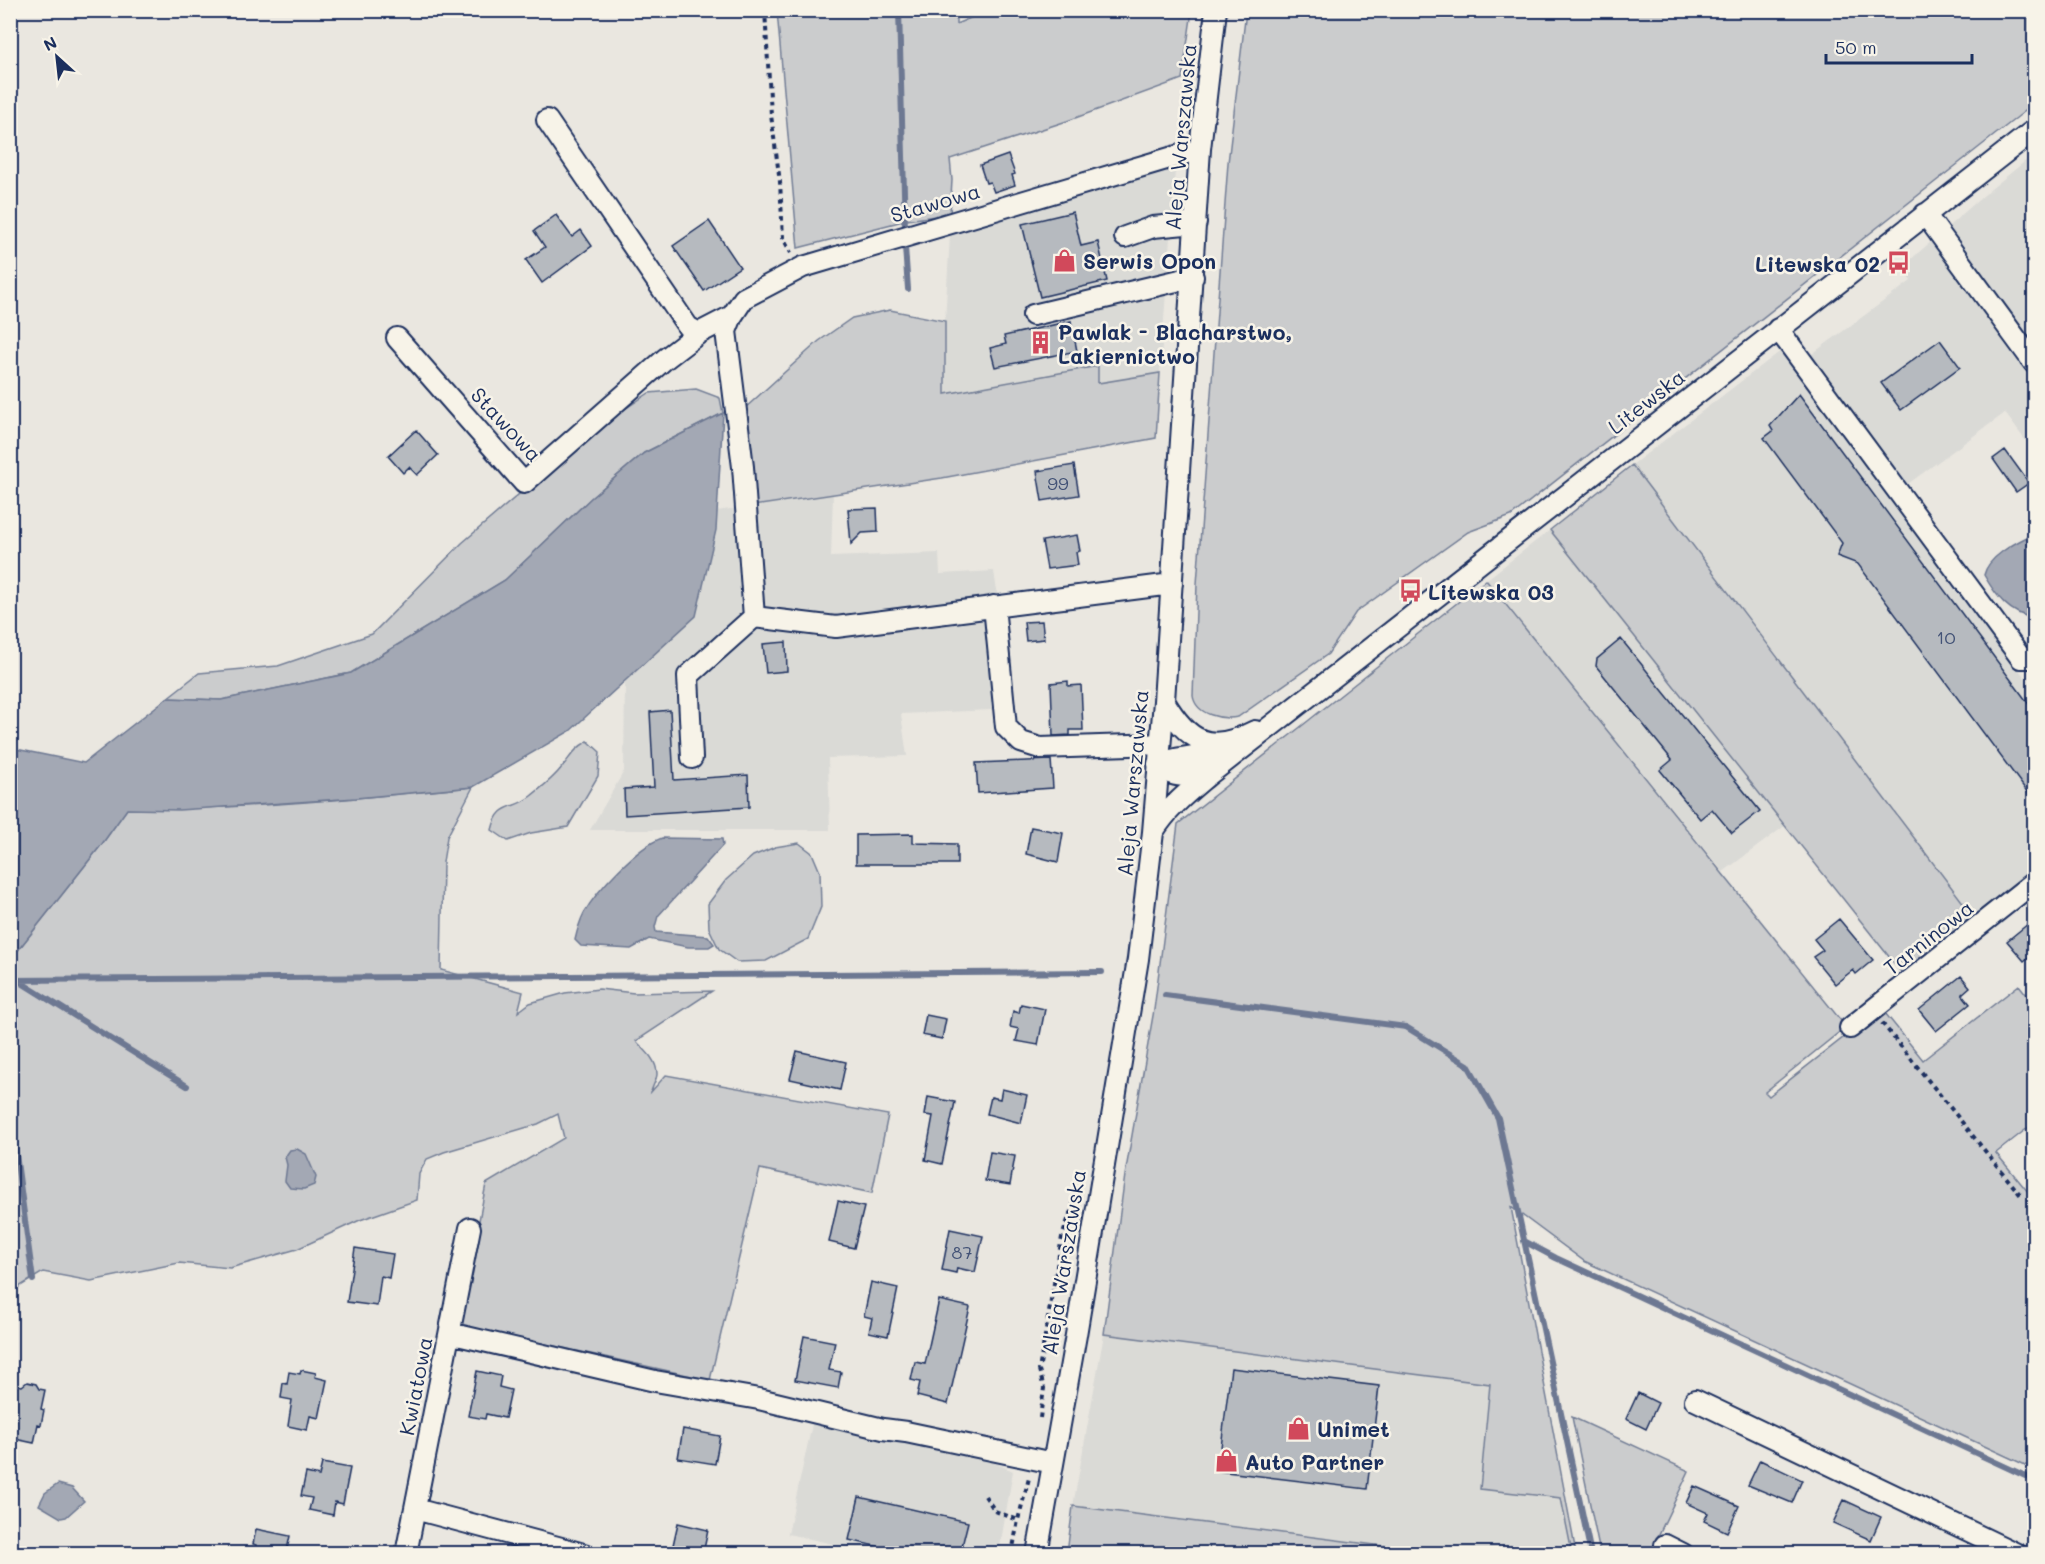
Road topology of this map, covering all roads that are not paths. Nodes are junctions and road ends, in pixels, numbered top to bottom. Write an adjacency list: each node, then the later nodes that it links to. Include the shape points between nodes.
1 (1216, 10): 4 (street, Aleja Warszawska)
2 (547, 120): 12 (street, via 688,327)
3 (2034, 130): 5 (street, Litewska)
4 (1200, 149): 6 (street, Aleja Warszawska); 10 (street, Stawowa, via 803,267 744,298)
5 (1925, 214): 11 (street, Litewska); 14 (street)
6 (1196, 223): 7 (street, via 1154,227); 8 (street, Aleja Warszawska)
7 (1125, 237)
8 (1193, 277): 9 (street); 15 (street, Aleja Warszawska)
9 (1033, 315)
10 (732, 316): 12 (street, Stawowa); 17 (street, via 726,331 743,467)
11 (1778, 328): 18 (street, via 2021,657); 20 (street, Litewska)
12 (699, 333): 13 (street, Stawowa, via 524,483)
13 (397, 338)
14 (2034, 363)
15 (1172, 584): 16 (street); 19 (street, Aleja Warszawska)
16 (994, 606): 17 (street, via 836,627); 22 (street, via 1006,727 1021,742 1040,748)
17 (754, 617): 23 (street, via 688,676)
18 (2034, 658)
19 (1164, 701): 21 (street, via 1177,722 1198,739 1208,743); 22 (street, Aleja Warszawska)
20 (1288, 711): 21 (street); 25 (street)
21 (1229, 742): 24 (street, via 1199,756)
22 (1160, 744): 24 (street, Aleja Warszawska)
23 (692, 758)
24 (1158, 764): 25 (street, via 1176,777); 26 (street, Aleja Warszawska)
25 (1216, 769): 26 (street, via 1175,803)
26 (1153, 832): 32 (street, Aleja Warszawska, via 1138,959)
27 (2034, 882): 28 (street, Tarninowa)
28 (1850, 1028)
29 (470, 1228): 30 (street, Kwiatowa)
30 (449, 1335): 32 (street); 33 (street, Kwiatowa)
31 (1695, 1400): 37 (street)
32 (1053, 1463): 36 (street, Aleja Warszawska)
33 (415, 1509): 34 (street, Kwiatowa); 35 (street)
34 (406, 1554)
35 (584, 1554)
36 (1037, 1554)
37 (2017, 1554)

